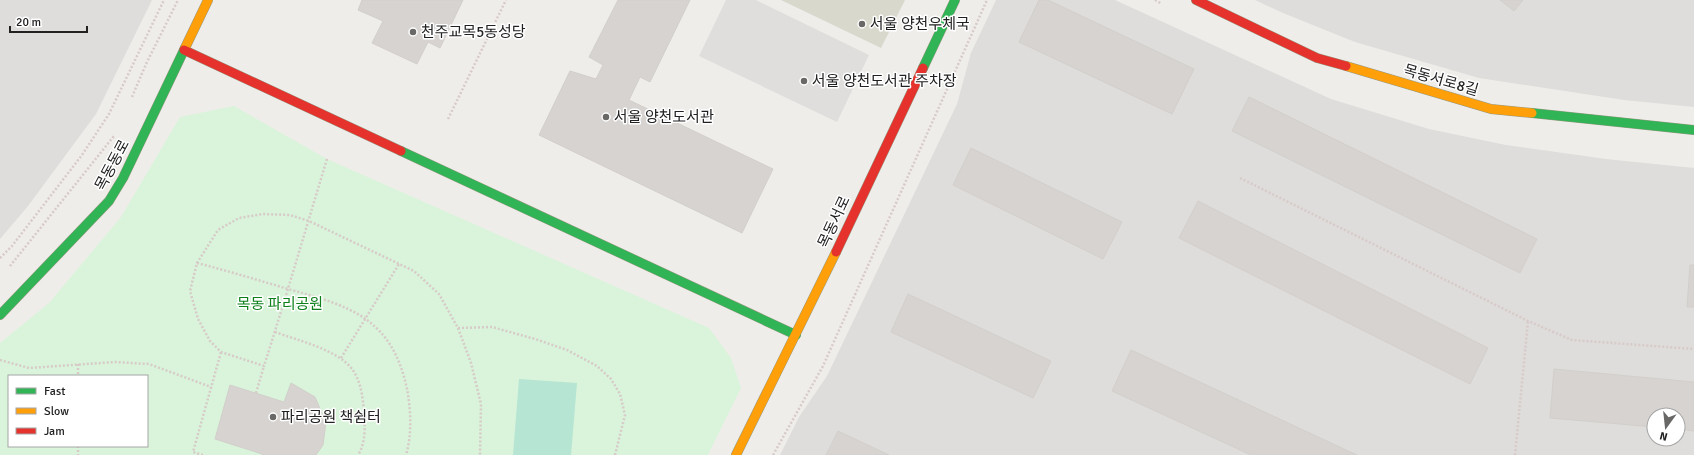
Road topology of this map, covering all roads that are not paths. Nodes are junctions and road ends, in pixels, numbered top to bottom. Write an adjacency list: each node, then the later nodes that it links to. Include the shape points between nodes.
1 (208, 0): 4 (street, 목동동로)
2 (955, 0): 7 (street, 목동서로)
3 (1196, 0): 5 (street, 목동서로8길, via 1317,58 1491,109)
4 (184, 50): 6 (street, 목동동로, via 123,178 109,201); 7 (street)
5 (1694, 130)
6 (0, 315)
7 (796, 335): 8 (street, 목동서로)
8 (736, 455)

